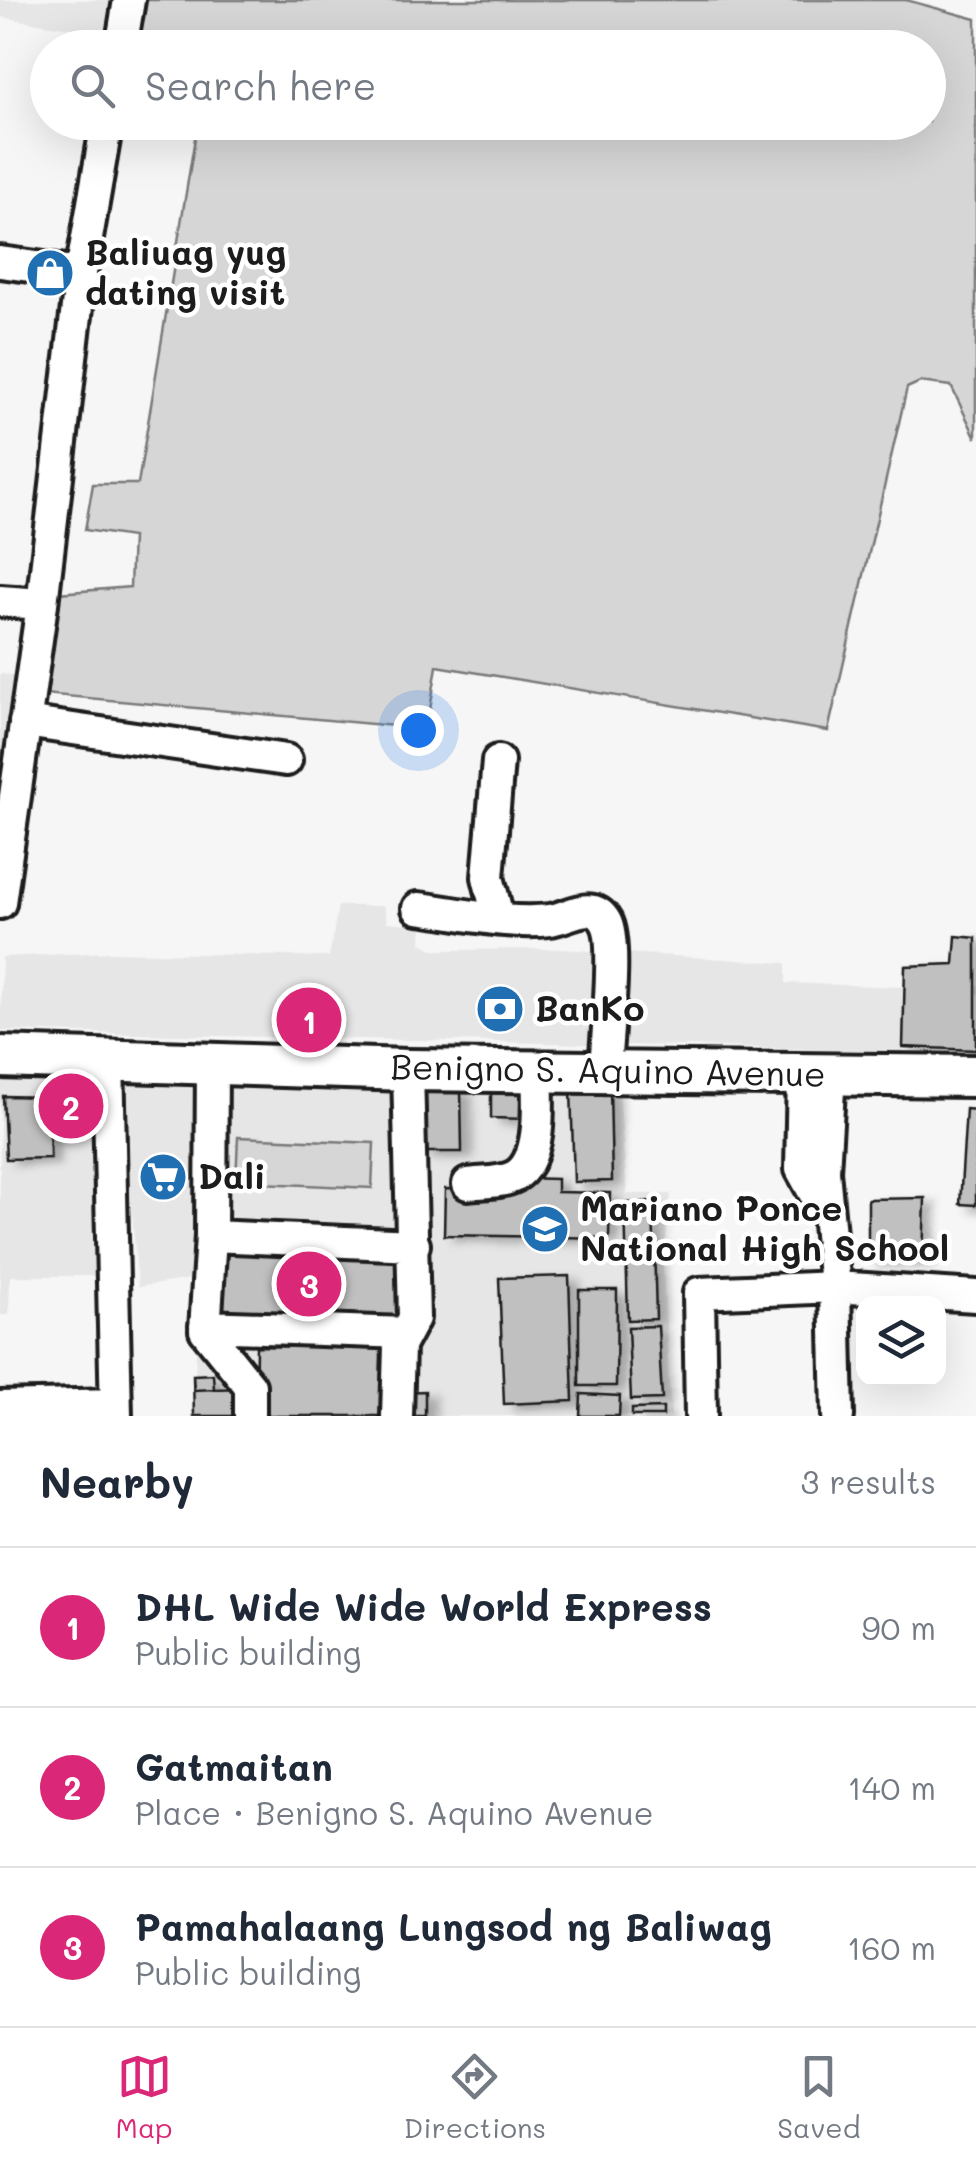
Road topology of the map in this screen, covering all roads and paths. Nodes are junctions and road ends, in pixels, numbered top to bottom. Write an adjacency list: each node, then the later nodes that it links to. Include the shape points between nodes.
1 (129, 0): 2 (street)
2 (123, 30)
3 (104, 140): 5 (street)
4 (0, 262): 5 (street)
5 (81, 273): 7 (street)
6 (0, 601): 7 (street)
7 (42, 604): 8 (street)
8 (25, 722): 9 (street); 10 (street)
9 (10, 755): 12 (street)
10 (286, 760)
11 (498, 762): 14 (street, via 488,878)
12 (0, 903)
13 (418, 908): 14 (street)
14 (498, 917): 19 (street, via 552,920 582,910 607,922)
15 (0, 1058): 16 (main road, Benigno S. Aquino Avenue)
16 (108, 1058): 17 (main road, Benigno S. Aquino Avenue); 31 (street)
17 (212, 1060): 18 (main road, Benigno S. Aquino Avenue); 24 (street)
18 (408, 1070): 20 (main road, Benigno S. Aquino Avenue); 25 (street)
19 (604, 1070): 20 (main road, Benigno S. Aquino Avenue); 21 (main road, Benigno S. Aquino Avenue)
20 (537, 1072): 23 (street, via 529,1162 508,1179)
21 (816, 1074): 22 (main road, Benigno S. Aquino Avenue); 26 (street)
22 (976, 1076)
23 (468, 1184)
24 (211, 1236): 25 (street); 28 (street)
25 (414, 1245): 29 (street, via 414,1318)
26 (834, 1287): 27 (street); 34 (street, via 699,1293); 35 (street)
27 (976, 1296)
28 (205, 1326): 29 (street); 32 (street, via 250,1386)
29 (406, 1332): 33 (street, via 399,1346)
30 (0, 1407): 31 (street)
31 (116, 1410)
32 (250, 1416)
33 (398, 1416)
34 (701, 1416)
35 (838, 1416)

